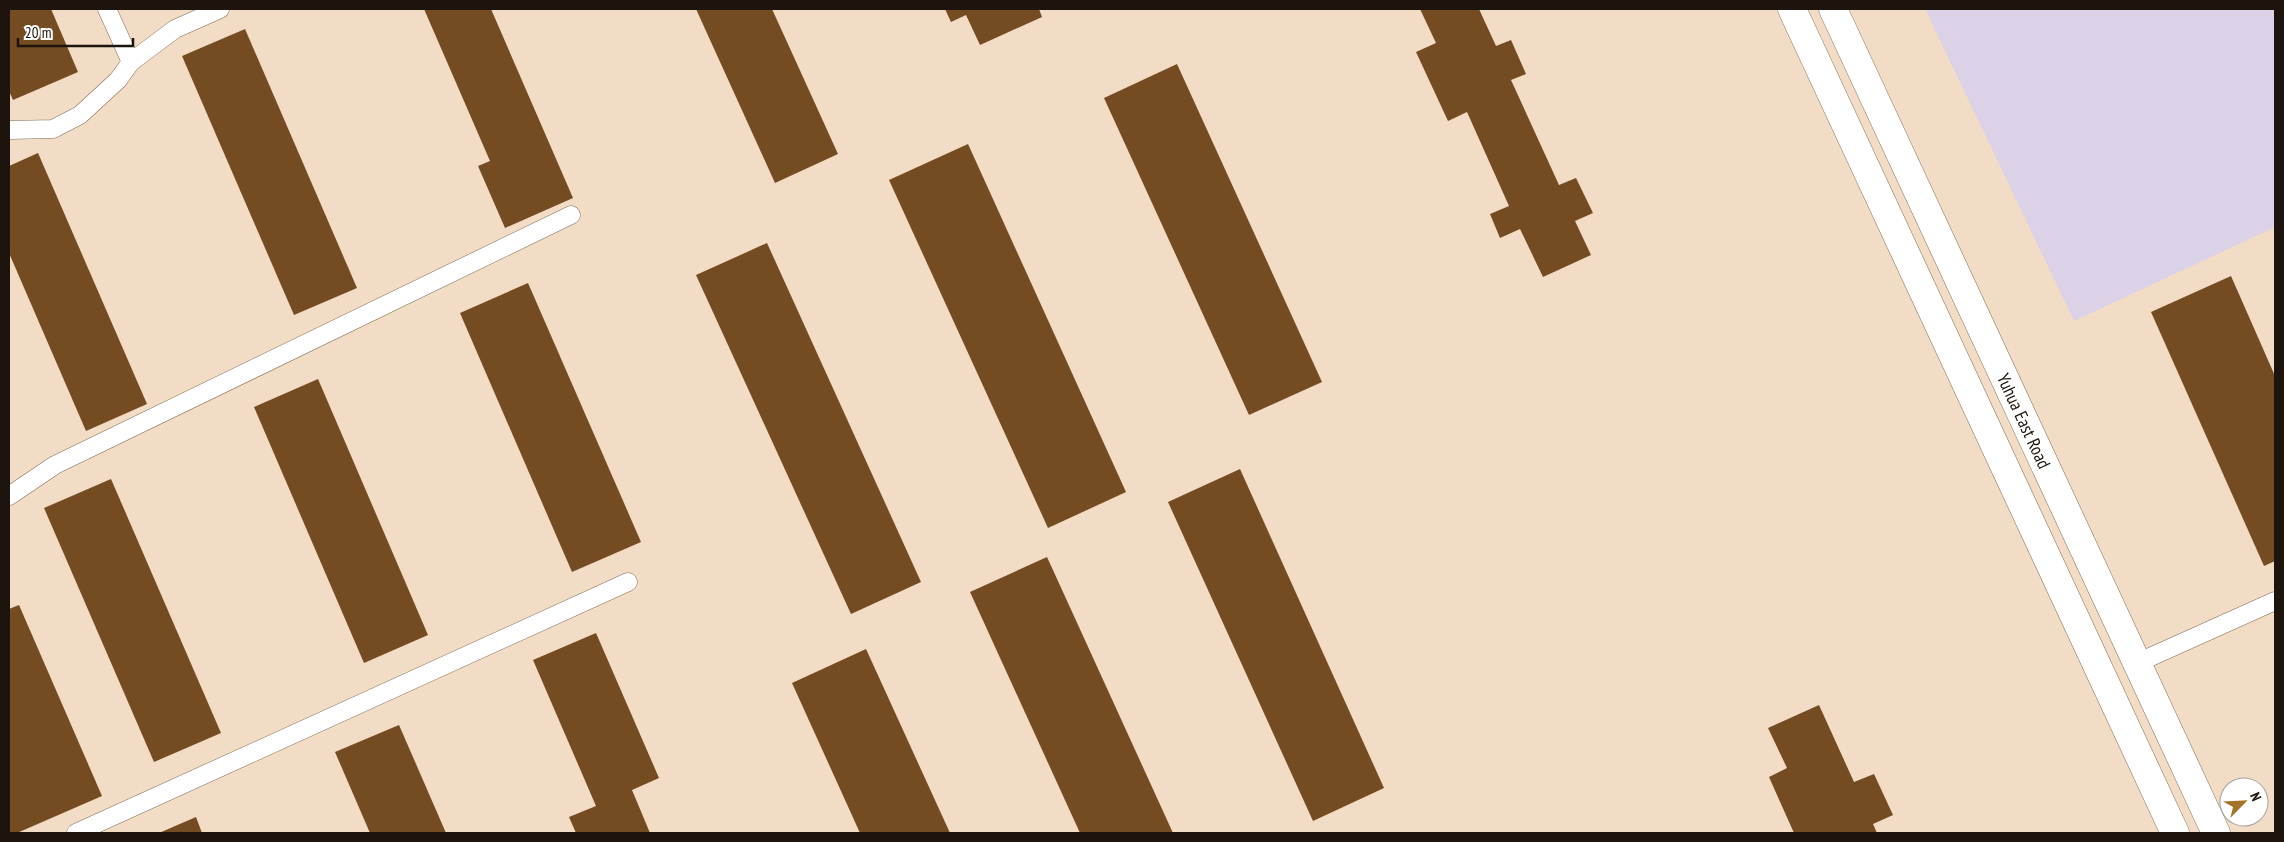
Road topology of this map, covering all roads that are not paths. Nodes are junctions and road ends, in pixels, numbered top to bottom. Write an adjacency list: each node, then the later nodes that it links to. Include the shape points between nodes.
1 (107, 9): 5 (lane)
2 (220, 9): 5 (lane, via 175,29)
3 (1792, 9): 13 (street)
4 (1833, 9): 11 (street, Yuhua East Road)
5 (131, 62): 6 (lane, via 118,80 80,115 53,129)
6 (9, 130)
7 (571, 216): 8 (lane, via 55,465)
8 (9, 496)
9 (628, 582): 12 (lane)
10 (2275, 601): 11 (lane)
11 (2137, 664): 14 (street, Yuhua East Road)
12 (76, 833)
13 (2175, 833)
14 (2216, 833)

